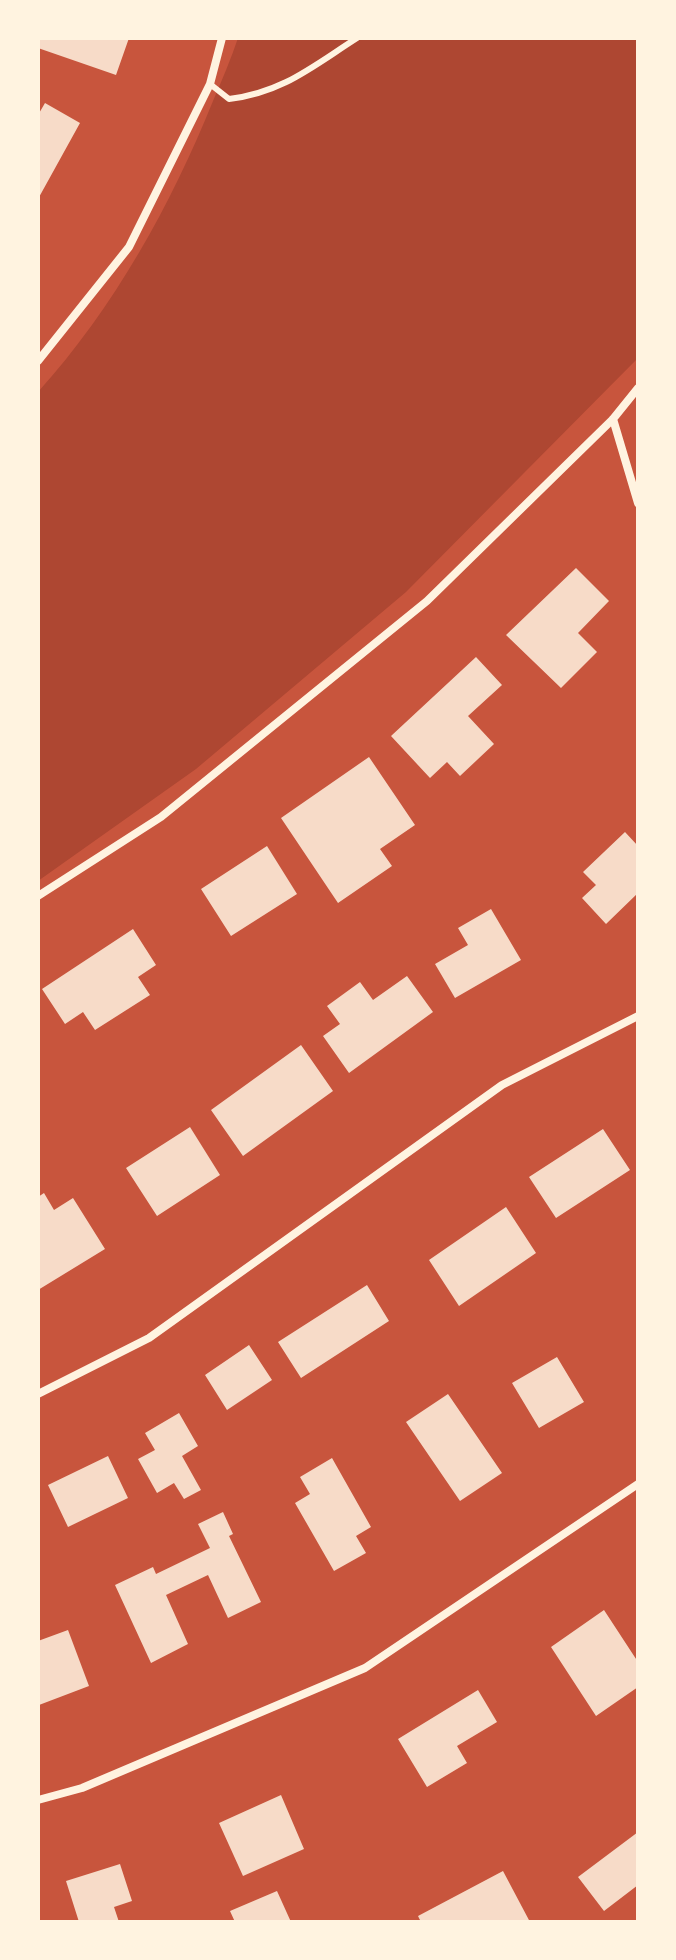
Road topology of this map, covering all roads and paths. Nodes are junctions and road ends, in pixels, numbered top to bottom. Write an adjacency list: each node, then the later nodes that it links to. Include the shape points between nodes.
1 (222, 38): 3 (street)
2 (357, 38): 3 (lane, via 282,86 253,96 229,99)
3 (210, 84): 4 (street, via 129,247)
4 (38, 361)
5 (638, 388): 6 (street)
6 (613, 419): 7 (street); 8 (street, via 427,601 161,817)
7 (638, 503)
8 (38, 896)
9 (638, 1016): 10 (street, via 502,1085 149,1338)
10 (38, 1394)
11 (638, 1484): 12 (street, via 365,1668 82,1788)
12 (38, 1800)

